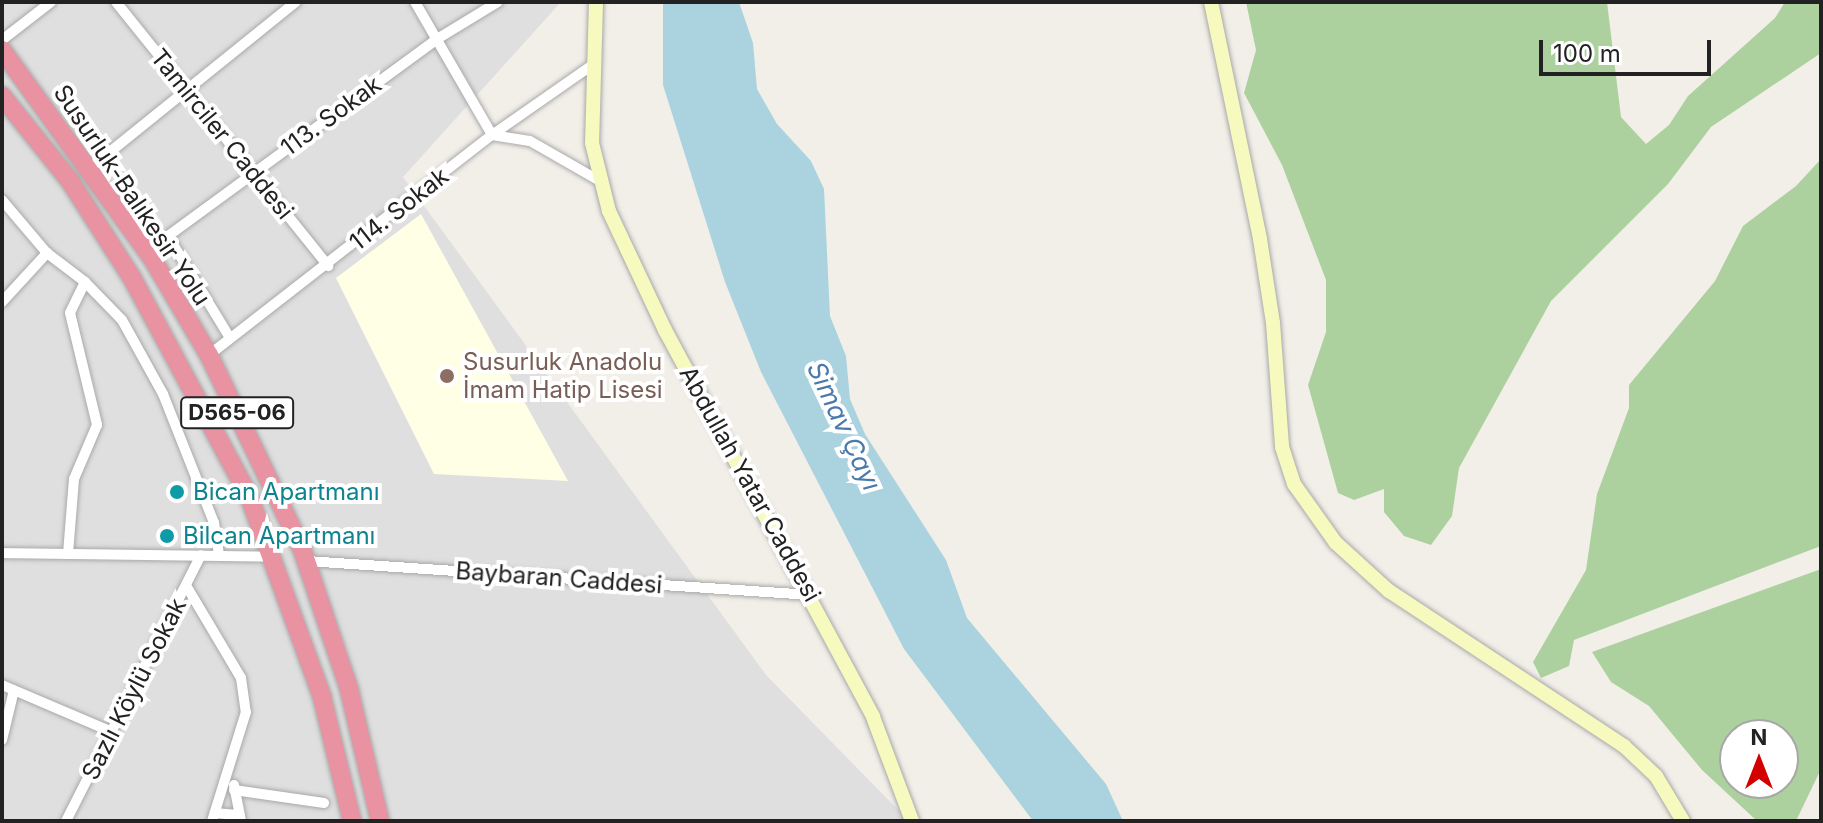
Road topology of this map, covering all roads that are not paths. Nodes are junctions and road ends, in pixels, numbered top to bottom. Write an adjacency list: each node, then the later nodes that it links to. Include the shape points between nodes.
1 (51, 2): 8 (street)
2 (116, 2): 12 (street, Tamirciler Caddesi)
3 (296, 2): 12 (street)
4 (415, 2): 9 (street)
5 (498, 2): 9 (street, 113. Sokak)
6 (596, 2): 11 (street, Abdullah Yatar Caddesi)
7 (1211, 2): 46 (street, via 1260,239 1273,323 1280,434 1294,484 1336,543 1389,591 1624,746 1656,776 1678,804)
8 (2, 40)
9 (434, 41): 14 (street); 16 (street, 113. Sokak)
10 (2, 50): 15 (highway, Susurluk-Balıkesir Yolu / D565-06)
11 (591, 66): 14 (street, 114. Sokak); 17 (street, Abdullah Yatar Caddesi)
12 (188, 90): 15 (street); 16 (street, Tamirciler Caddesi)
13 (2, 96): 29 (highway, Susurluk-Balıkesir Yolu / D565-06, via 70,181 132,278 249,496)
14 (492, 135): 17 (street, via 530,141); 20 (street, 114. Sokak)
15 (90, 168): 24 (highway, Susurluk-Balıkesir Yolu / D565-06)
16 (253, 172): 20 (street, Tamirciler Caddesi); 23 (street, 113. Sokak, via 168,236)
17 (598, 180): 32 (street, Abdullah Yatar Caddesi, via 665,330)
18 (2, 200): 19 (street)
19 (47, 253): 21 (street); 22 (street)
20 (328, 266): 23 (street, 114. Sokak)
21 (85, 282): 26 (street, via 70,313 97,425 74,479); 28 (street, via 122,320 163,394 214,523)
22 (2, 302)
23 (230, 338): 24 (street, 114. Sokak)
24 (209, 355): 30 (highway, Susurluk-Balıkesir Yolu / D565-06)
25 (2, 553): 26 (street)
26 (68, 554): 27 (street)
27 (201, 555): 28 (street); 31 (street, Sazlı Köylü Sokak)
28 (219, 556): 29 (street)
29 (272, 557): 43 (highway, Susurluk-Balıkesir Yolu / D565-06, via 322,697)
30 (307, 561): 32 (street, Baybaran Caddesi); 44 (highway, Susurluk-Balıkesir Yolu / D565-06, via 349,689)
31 (187, 587): 35 (street, Sazlı Köylü Sokak); 37 (street, via 241,678 246,712)
32 (812, 595): 45 (street, Abdullah Yatar Caddesi, via 873,717)
33 (2, 685): 34 (street)
34 (14, 690): 35 (street); 36 (street)
35 (112, 732): 42 (street, Sazlı Köylü Sokak)
36 (2, 740)
37 (232, 767): 38 (street); 40 (street)
38 (234, 790): 39 (street); 41 (street)
39 (324, 803)
40 (213, 817): 41 (street)
41 (240, 818)
42 (66, 821)
43 (352, 821)
44 (380, 821)
45 (912, 821)
46 (1683, 821)

